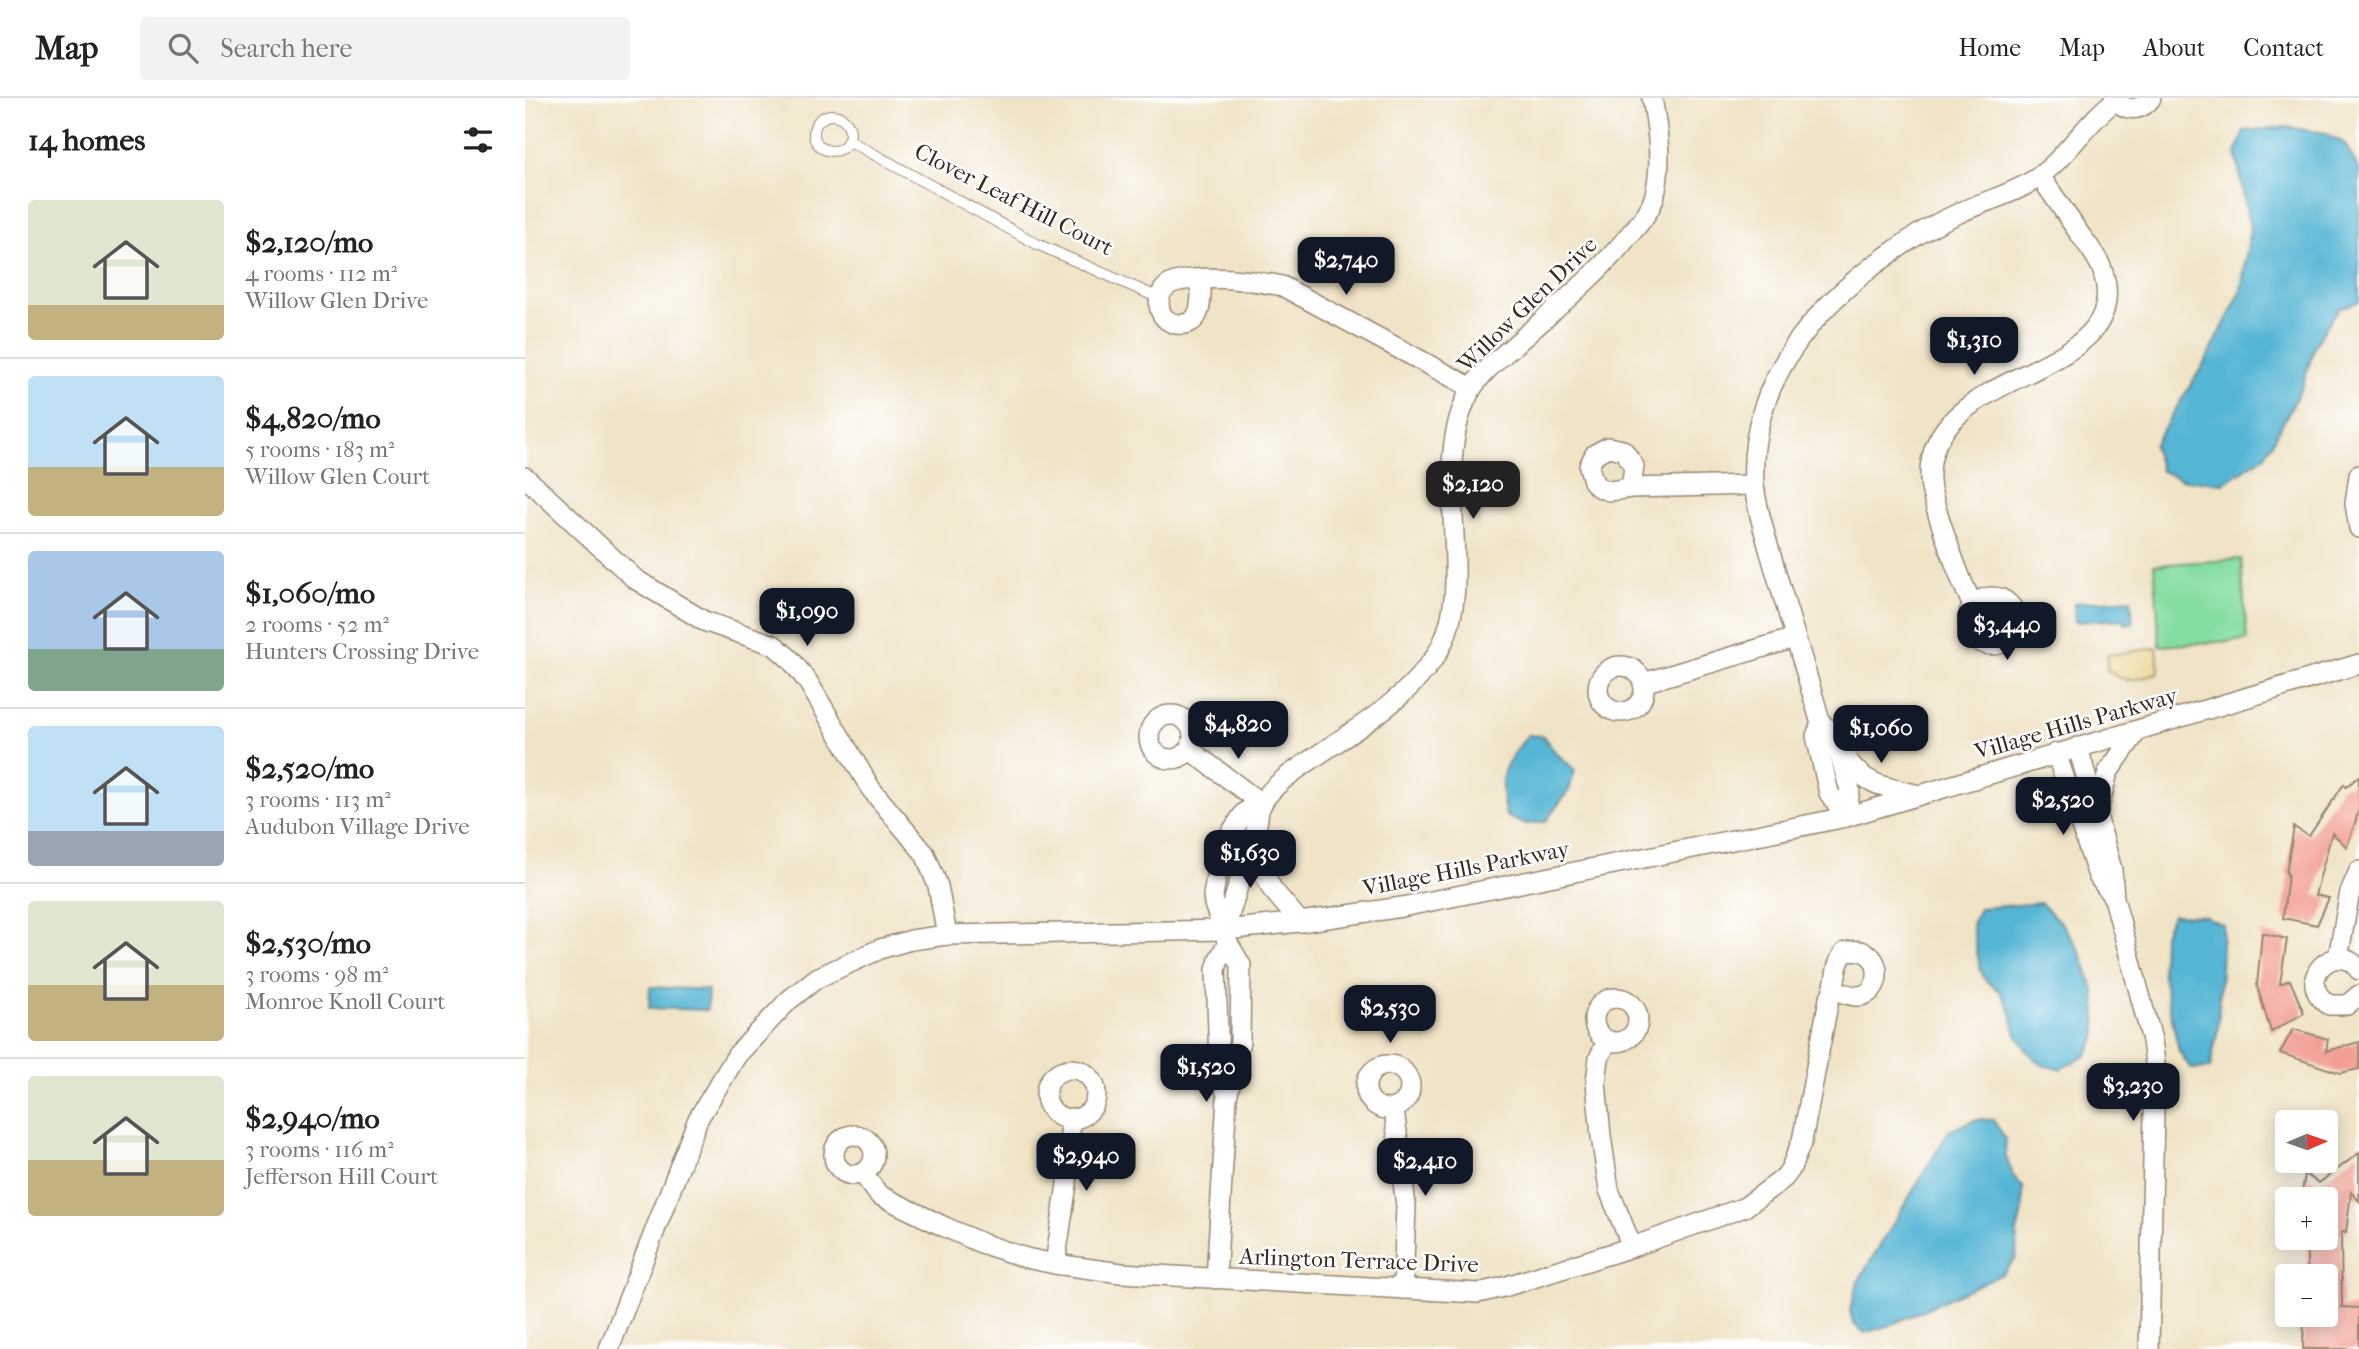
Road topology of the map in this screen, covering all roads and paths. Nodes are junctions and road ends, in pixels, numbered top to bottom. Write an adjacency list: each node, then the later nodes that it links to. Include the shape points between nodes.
1 (1652, 98): 8 (street, Willow Glen Drive, via 1658,177 1653,201 1641,221 1600,270 1496,361)
2 (2151, 98): 3 (street, via 2134,109)
3 (2115, 99): 5 (street)
4 (848, 140): 7 (lane, Clover Leaf Hill Court, via 1037,244)
5 (2040, 176): 11 (street, via 1956,214 1891,252 1818,316 1787,354 1766,400 1755,449); 14 (street, via 2101,268 2104,313 2085,341 1971,404 1944,430 1937,445 1930,480 1961,584)
6 (1201, 280): 7 (street, via 1173,282); 7 (street, via 1201,309 1191,321 1167,320); 8 (street, via 1251,280 1294,291)
7 (1159, 298)
8 (1472, 388): 25 (street, Willow Glen Drive, via 1451,457 1454,607 1436,655 1411,688 1284,779)
9 (2359, 475): 13 (street, via 2355,504)
10 (525, 477): 32 (street, via 635,579 704,621 774,645 791,660 871,789 925,854 939,886)
11 (1754, 485): 12 (street); 15 (street)
12 (1624, 489)
13 (2359, 528)
14 (1973, 605)
15 (1795, 638): 17 (street); 18 (street)
16 (2359, 664): 19 (street, Village Hills Parkway)
17 (1643, 683)
18 (1821, 724): 20 (street, via 1833,732); 27 (street, via 1816,736 1829,793)
19 (2138, 730): 21 (street, Village Hills Parkway); 26 (street, via 2108,772)
20 (1837, 744): 24 (street, via 1854,771 1873,784); 27 (street, via 1850,790)
21 (2078, 747): 23 (street, Village Hills Parkway); 26 (street)
22 (1190, 750): 25 (street)
23 (2056, 753): 24 (street, Village Hills Parkway); 30 (street, via 2098,876)
24 (1920, 794): 27 (street, Village Hills Parkway)
25 (1262, 804): 28 (street, Willow Glen Drive); 33 (street, Willow Glen Drive, via 1245,811 1230,834 1216,877 1214,904)
26 (2098, 813): 30 (street)
27 (1846, 817): 31 (street, Village Hills Parkway, via 1402,907)
28 (1256, 832): 31 (street, via 1262,869 1272,889); 33 (street, Willow Glen Drive)
29 (2359, 871): 34 (street, via 2350,892)
30 (2114, 898): 47 (street, via 2155,1064)
31 (1300, 922): 33 (street, Village Hills Parkway)
32 (947, 935): 33 (street, Village Hills Parkway); 46 (street, Village Hills Parkway, via 880,949 817,978 789,1000 737,1055 698,1119)
33 (1226, 937): 44 (street, via 1241,965 1240,1029 1238,1059 1227,1097)
34 (2338, 958): 35 (street); 37 (street, via 2318,971 2317,993 2329,1005 2339,1006)
35 (2359, 970)
36 (1834, 990): 42 (street, Arlington Terrace Drive, via 1802,1141 1784,1178 1745,1207)
37 (2359, 995)
38 (1607, 1041): 42 (street, via 1596,1082 1601,1136 1609,1190)
39 (1394, 1109): 45 (street, via 1406,1206)
40 (1071, 1118): 43 (street)
41 (863, 1174): 43 (street, Arlington Terrace Drive, via 879,1195 945,1227 981,1243)
42 (1632, 1247): 45 (street, Arlington Terrace Drive, via 1478,1293)
43 (1055, 1264): 44 (street, Arlington Terrace Drive)
44 (1216, 1279): 45 (street, Arlington Terrace Drive)
45 (1403, 1289)
46 (610, 1349)
47 (2149, 1349)

